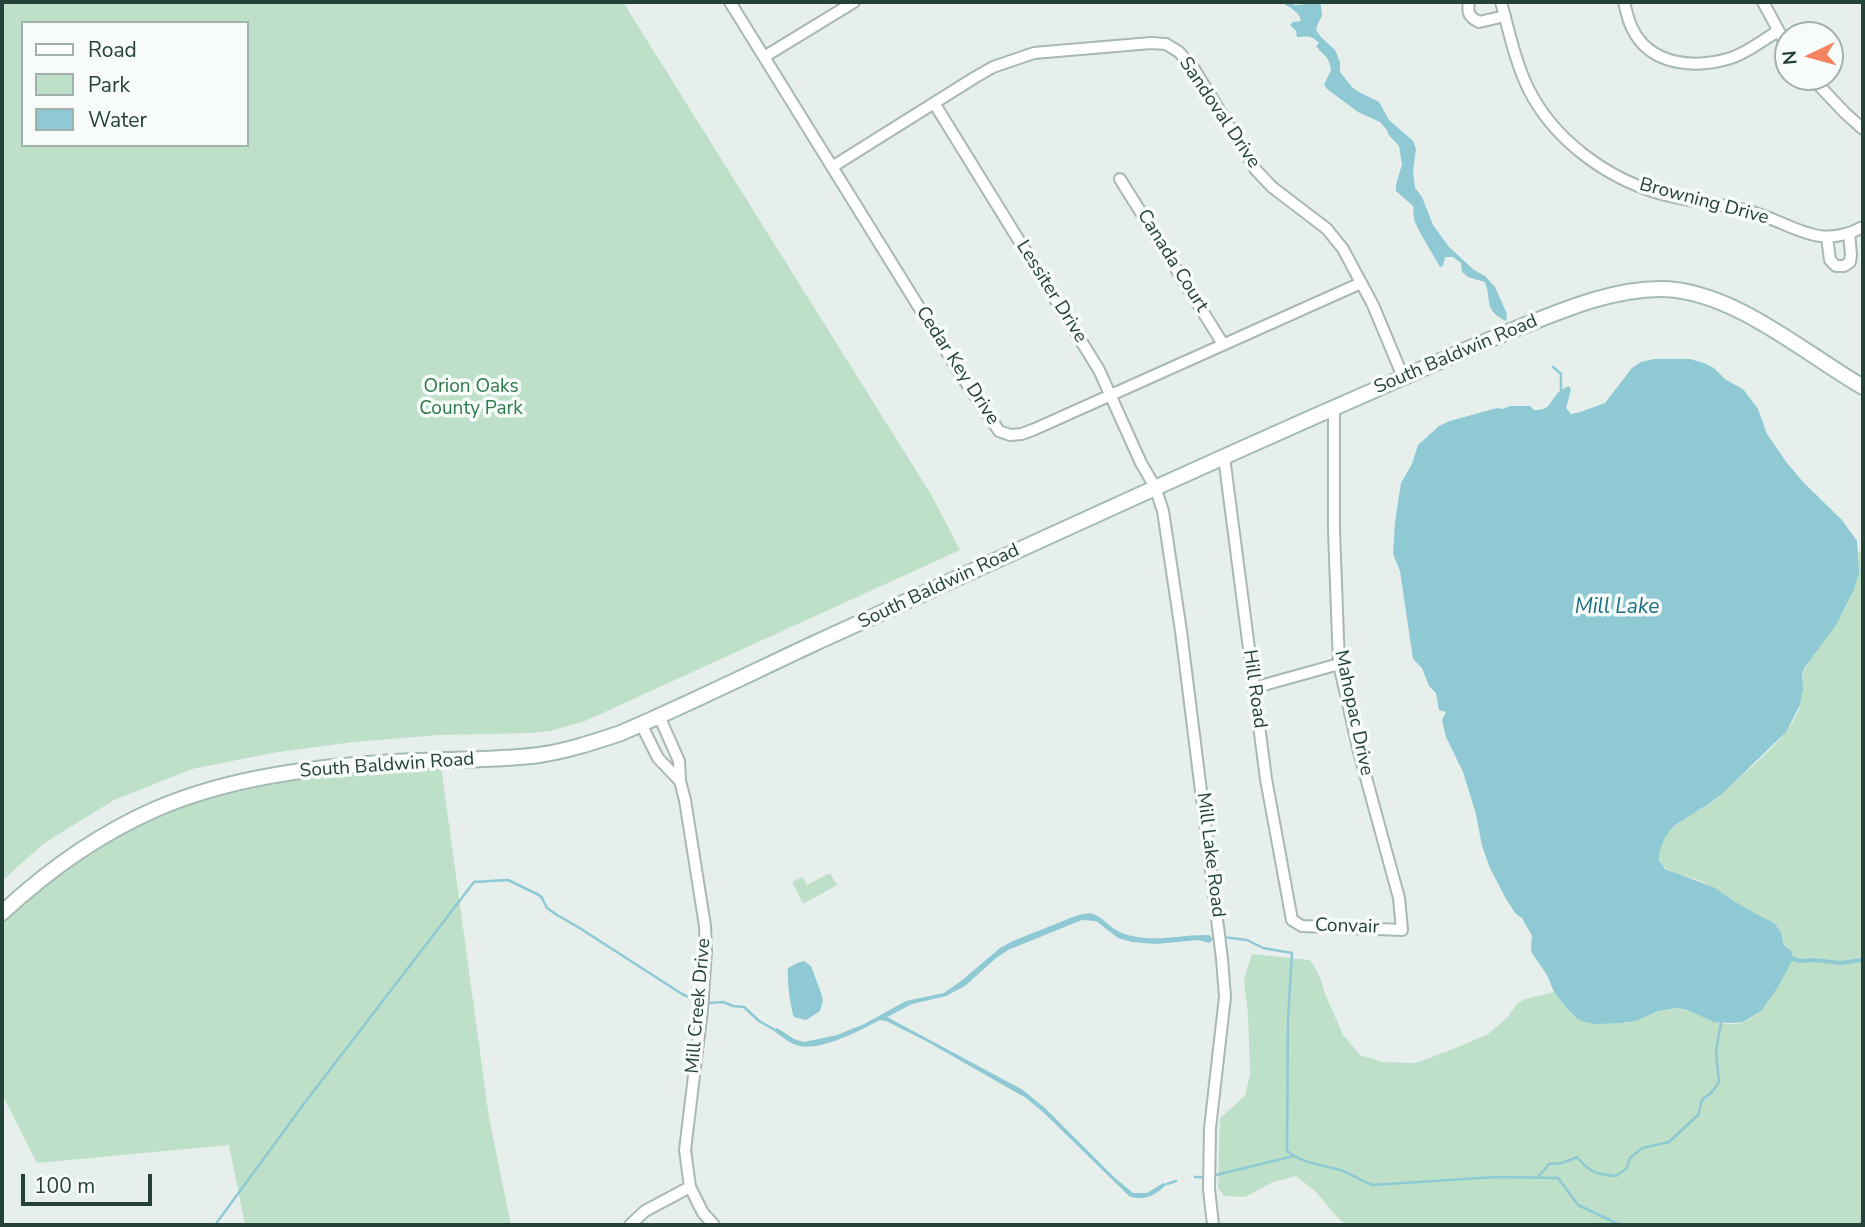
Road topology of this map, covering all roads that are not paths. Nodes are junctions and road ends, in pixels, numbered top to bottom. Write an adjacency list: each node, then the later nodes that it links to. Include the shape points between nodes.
1 (730, 2): 10 (street, Cedar Key Drive)
2 (855, 2): 10 (street)
3 (1469, 2): 7 (street, via 1467,10 1479,22)
4 (1501, 2): 7 (street, Browning Drive)
5 (1624, 2): 9 (street, via 1642,43 1665,59 1684,64 1733,57)
6 (1763, 2): 8 (street)
7 (1505, 16): 18 (street, Browning Drive, via 1529,90 1561,133 1603,169 1660,194 1741,208)
8 (1774, 23)
9 (1774, 33)
10 (764, 57): 14 (street, Cedar Key Drive)
11 (1824, 91): 13 (street)
12 (934, 103): 14 (street, Sandoval Drive); 19 (street, Sandoval Drive, via 993,67 1034,52 1166,44 1194,69 1256,170 1327,229); 23 (street, Lessiter Drive)
13 (1863, 129)
14 (832, 167): 23 (street, Cedar Key Drive, via 999,431 1022,434)
15 (1120, 179): 20 (street, Canada Court)
16 (1863, 227): 17 (street, Browning Drive)
17 (1849, 233): 18 (street, Browning Drive); 18 (street, via 1850,262 1844,266 1830,260)
18 (1827, 237)
19 (1361, 283): 20 (street, Cedar Key Drive); 21 (street, Sandoval Drive)
20 (1223, 344): 23 (street, Cedar Key Drive)
21 (1403, 377): 22 (main road, South Baldwin Road, via 1562,310 1614,295 1661,289 1737,309); 24 (main road, South Baldwin Road)
22 (1863, 387)
23 (1111, 394): 26 (street, Lessiter Drive)
24 (1334, 407): 25 (main road, South Baldwin Road); 27 (street, Mahopac Drive)
25 (1224, 457): 26 (main road, South Baldwin Road); 28 (street, Hill Road)
26 (1155, 487): 29 (main road, South Baldwin Road); 38 (street, Mill Lake Road, via 1170,548 1222,959 1224,997 1210,1128)
27 (1339, 664): 28 (street); 34 (street, Mahopac Drive, via 1399,898)
28 (1253, 688): 33 (street, Hill Road)
29 (659, 716): 30 (main road, South Baldwin Road); 31 (street, Mill Creek Drive, via 679,761)
30 (640, 724): 31 (street, Mill Creek Drive, via 658,758); 32 (main road, South Baldwin Road, via 541,755 333,767 230,784 121,826 42,878)
31 (680, 781): 35 (street, Mill Creek Drive, via 703,906 706,951 685,1150)
32 (2, 913)
33 (1293, 920): 34 (street, Convair, via 1302,926)
34 (1402, 930)
35 (690, 1186): 36 (street); 37 (street, Mill Creek Drive)
36 (631, 1225)
37 (714, 1225)
38 (1213, 1225)

